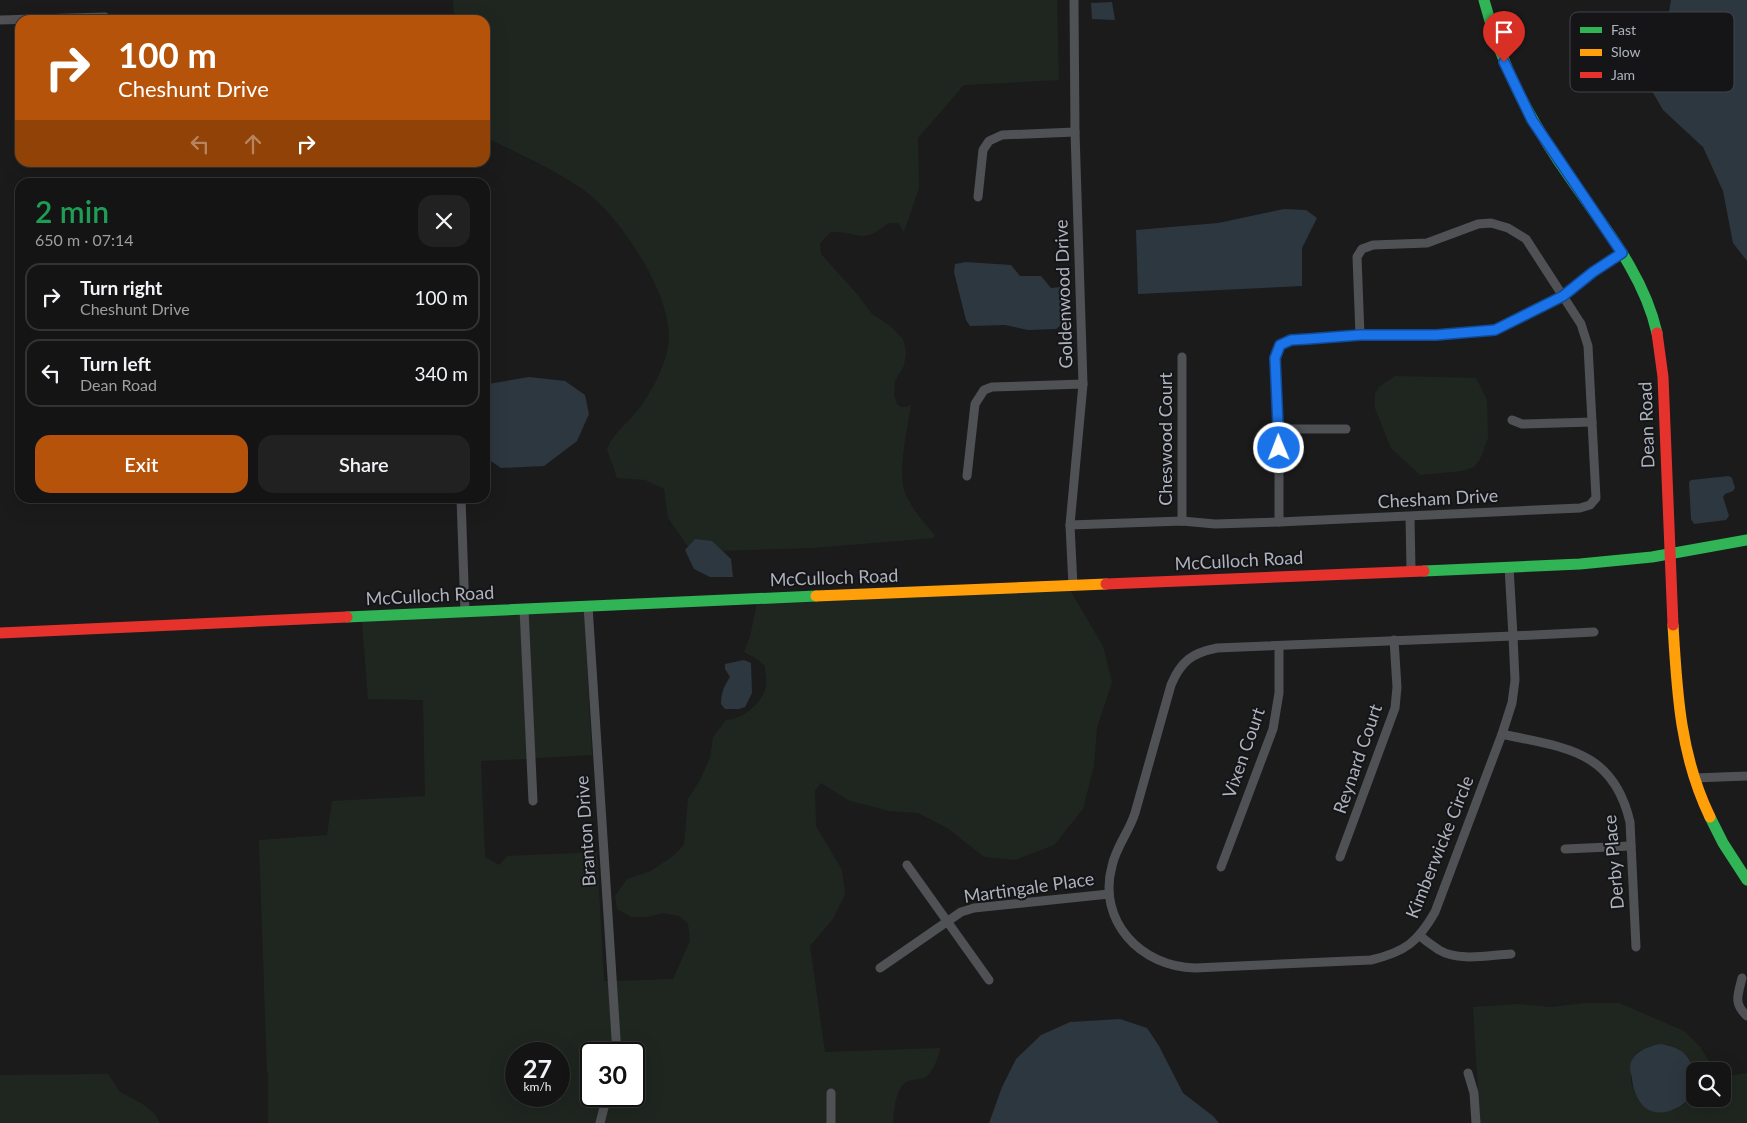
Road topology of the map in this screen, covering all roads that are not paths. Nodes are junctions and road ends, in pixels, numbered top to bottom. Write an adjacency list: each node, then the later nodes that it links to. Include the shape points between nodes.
1 (1074, 0): 5 (street, Goldenwood Drive)
2 (1484, 0): 7 (street, Dean Road, via 1504,62 1528,112)
3 (0, 20): 4 (street)
4 (15, 20)
5 (1075, 132): 6 (street, via 1002,135 989,141 983,150); 11 (street, Goldenwood Drive)
6 (978, 197)
7 (1622, 253): 8 (street); 23 (street, Dean Road, via 1647,300 1660,347 1664,377)
8 (1563, 296): 9 (street, via 1495,330 1436,335); 9 (street, Chesham Drive, via 1526,239 1508,228 1491,223 1478,224 1427,243 1374,245 1362,249 1357,257); 13 (street, Chesham Drive, via 1581,324 1588,346)
9 (1360, 335): 14 (street, via 1291,340 1280,345 1275,358)
10 (1182, 357): 19 (street, Cheswood Court)
11 (1083, 384): 16 (street, via 992,387 984,390 975,404); 21 (street, Goldenwood Drive)
12 (1512, 420): 13 (street, via 1522,424)
13 (1592, 422): 18 (street, Chesham Drive, via 1596,498 1590,505)
14 (1279, 429): 15 (street); 20 (street)
15 (1346, 429)
16 (967, 476)
17 (461, 503): 29 (street)
18 (1410, 517): 20 (street, Chesham Drive); 25 (street)
19 (1182, 521): 20 (street, Chesham Drive, via 1215,524); 21 (street, Chesham Drive)
20 (1280, 522)
21 (1070, 525): 26 (street, Goldenwood Drive)
22 (1747, 540): 23 (street, McCulloch Road)
23 (1670, 553): 24 (street, McCulloch Road, via 1598,563); 37 (street, Dean Road, via 1680,713)
24 (1509, 567): 25 (street, McCulloch Road); 32 (street)
25 (1411, 570): 26 (street, McCulloch Road)
26 (1073, 586): 27 (street, McCulloch Road)
27 (588, 606): 28 (street, McCulloch Road); 54 (street, Branton Drive)
28 (524, 609): 29 (street, McCulloch Road); 38 (street)
29 (465, 612): 31 (street, McCulloch Road)
30 (1594, 632): 32 (street)
31 (0, 633)
32 (1513, 636): 33 (street, Kimberwicke Circle); 35 (street, Kimberwicke Circle, via 1515,680)
33 (1394, 640): 34 (street, Kimberwicke Circle); 41 (street, Reynard Court, via 1395,708)
34 (1279, 646): 43 (street, Vixen Court, via 1279,693 1273,729); 45 (street, Kimberwicke Circle, via 1204,651 1191,656 1177,670 1133,819 1115,854)
35 (1502, 734): 39 (street, Derby Place, via 1572,750 1598,764 1619,790 1626,805); 47 (street, Kimberwicke Circle, via 1434,912)
36 (1747, 776): 37 (street)
37 (1694, 778): 44 (street, Dean Road, via 1719,835)
38 (533, 801)
39 (1631, 846): 40 (street); 48 (street, Derby Place)
40 (1565, 849)
41 (1340, 858)
42 (907, 865): 46 (street)
43 (1221, 867)
44 (1747, 880)
45 (1109, 894): 46 (street, Martingale Place, via 974,908); 47 (street, Kimberwicke Circle, via 1115,915 1128,938 1152,958 1183,968 1371,960 1396,953)
46 (946, 921): 50 (street, Martingale Place); 52 (street)
47 (1420, 936): 49 (street, via 1440,951 1460,957)
48 (1636, 946)
49 (1511, 954)
50 (880, 968)
51 (1742, 978): 53 (street, via 1737,999 1739,1009)
52 (989, 980)
53 (1747, 1016)
54 (616, 1042)
55 (1468, 1072): 60 (street, via 1474,1093)
56 (831, 1093): 59 (street)
57 (604, 1107): 58 (street)
58 (600, 1123)
59 (831, 1123)
60 (1476, 1123)

